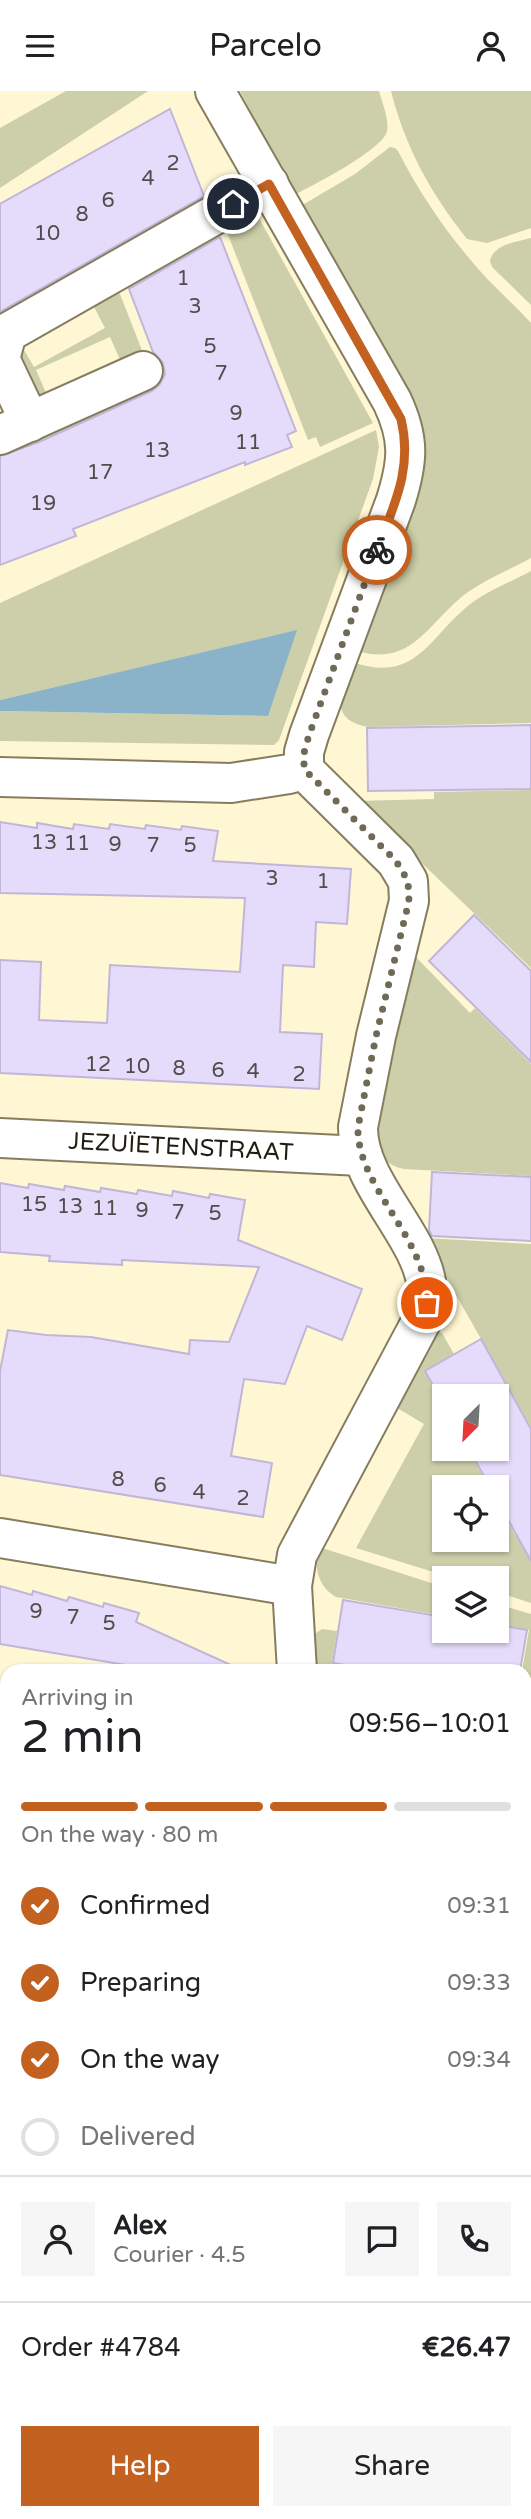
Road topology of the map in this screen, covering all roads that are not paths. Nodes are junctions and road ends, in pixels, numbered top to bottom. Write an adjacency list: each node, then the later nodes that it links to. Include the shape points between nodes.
1 (215, 91): 2 (street)
2 (269, 184): 3 (street, via 7,333); 6 (street, via 392,401 401,419 406,454 396,500 309,735)
3 (0, 359): 5 (street)
4 (143, 371): 5 (street)
5 (15, 428)
6 (304, 769): 7 (street, via 231,783); 9 (street, via 396,861 408,881 409,901 358,1127)
7 (0, 778)
8 (0, 1138): 9 (street, JEZUÏETENSTRAAT)
9 (362, 1156): 11 (street, via 420,1265 427,1303 297,1555)
10 (0, 1538): 11 (street)
11 (292, 1586): 12 (street)
12 (297, 1664)

